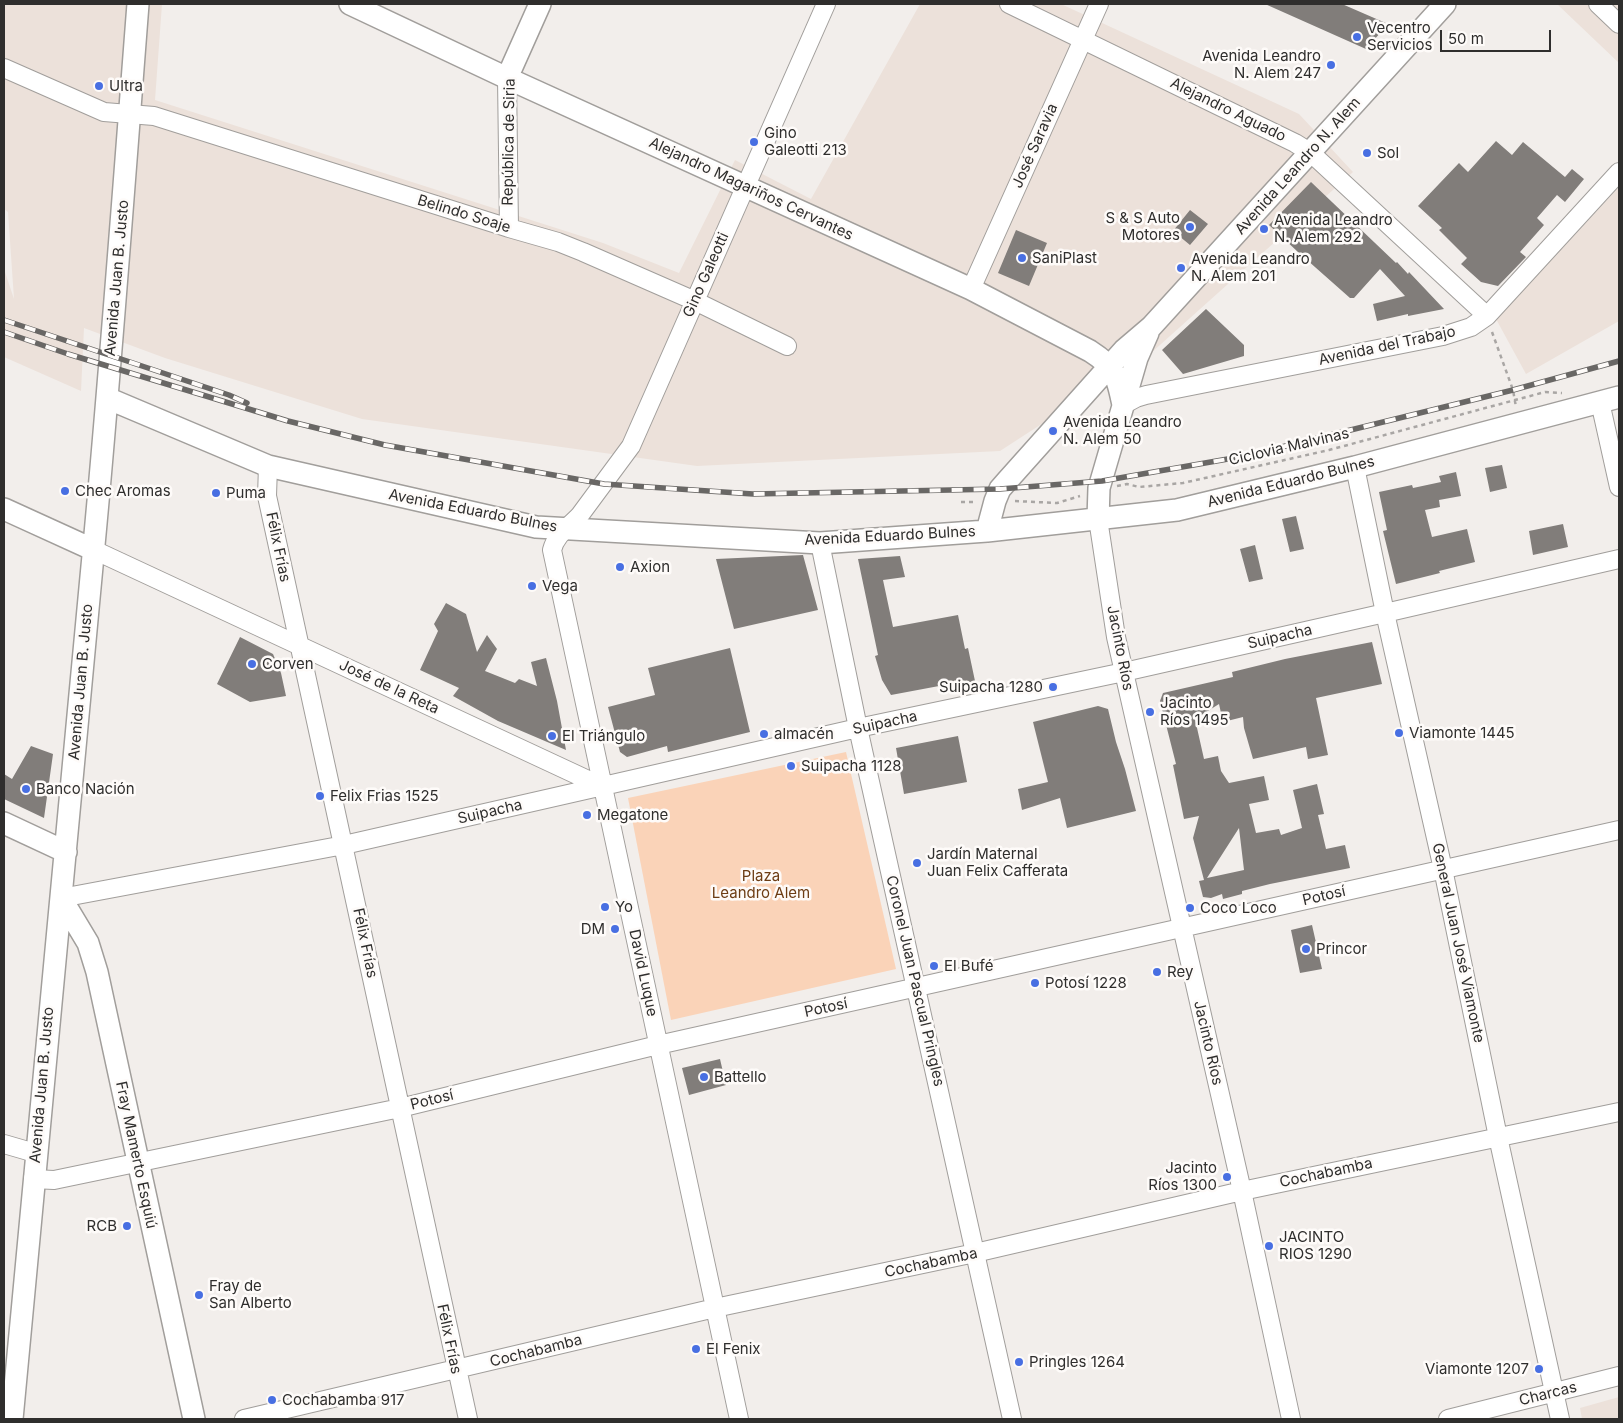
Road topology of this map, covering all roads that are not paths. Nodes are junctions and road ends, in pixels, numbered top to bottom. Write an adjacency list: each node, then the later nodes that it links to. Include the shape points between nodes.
1 (138, 4): 13 (main road, Avenida Juan B. Justo)
2 (350, 4): 12 (main road, Alejandro Magariños Cervantes)
3 (540, 4): 12 (main road, República de Siria)
4 (826, 4): 16 (street, Gino Galeotti)
5 (1009, 4): 10 (street, Alejandro Aguado)
6 (1100, 4): 10 (street, José Saravia)
7 (1445, 4): 14 (main road, Avenida Leandro N. Alem)
8 (1598, 4): 9 (street)
9 (1619, 24)
10 (1084, 39): 14 (street, Alejandro Aguado); 18 (street, José Saravia)
11 (4, 68): 13 (street, Belindo Soaje, via 104,112)
12 (507, 78): 16 (main road, Alejandro Magariños Cervantes); 17 (street, República de Siria)
13 (130, 113): 17 (street, Belindo Soaje, via 154,116); 24 (main road, Avenida Juan B. Justo)
14 (1311, 153): 20 (street, Alejandro Aguado); 21 (main road, Avenida Leandro N. Alem)
15 (1619, 172): 20 (street, Avenida del Trabajo)
16 (745, 186): 18 (main road, Alejandro Magariños Cervantes); 19 (street, Gino Galeotti)
17 (509, 228): 19 (street, Belindo Soaje, via 558,242)
18 (971, 289): 23 (main road, Alejandro Magariños Cervantes, via 1090,351)
19 (695, 301): 22 (street, Belindo Soaje); 32 (street, Gino Galeotti, via 631,446 580,515)
20 (1487, 316): 26 (street, Avenida del Trabajo, via 1471,327 1443,336 1146,395)
21 (1151, 327): 23 (main road, Avenida Leandro N. Alem); 26 (main road, Avenida Leandro N. Alem, via 1137,358)
22 (787, 346)
23 (1110, 366): 26 (main road); 33 (main road, Avenida Leandro N. Alem, via 1000,489)
24 (107, 398): 27 (main road, Avenida Eduardo Bulnes); 35 (main road, Avenida Juan B. Justo)
25 (1610, 399): 28 (main road, Avenida Eduardo Bulnes); 29 (street)
26 (1123, 405): 31 (main road, Avenida Leandro N. Alem, via 1099,491)
27 (268, 466): 32 (main road, Avenida Eduardo Bulnes, via 536,528); 38 (street, Félix Frías, via 267,496)
28 (1355, 467): 31 (main road, Avenida Eduardo Bulnes, via 1177,510); 37 (street, General Juan José Viamonte)
29 (1619, 487)
30 (4, 509): 35 (main road)
31 (1098, 519): 33 (main road, Avenida Eduardo Bulnes); 39 (street, Jacinto Ríos)
32 (563, 530): 34 (main road, Avenida Eduardo Bulnes); 41 (street, David Luque, via 552,550)
33 (987, 531): 34 (main road, Avenida Eduardo Bulnes)
34 (820, 543): 40 (street, Coronel Juan Pascual Pringles)
35 (94, 550): 38 (street, José de la Reta); 45 (main road, Avenida Juan B. Justo)
36 (1619, 559): 37 (street, Suipacha)
37 (1386, 614): 39 (street, Suipacha); 46 (street, General Juan José Viamonte)
38 (299, 646): 41 (street, José de la Reta); 44 (street, Félix Frías)
39 (1124, 672): 40 (street, Suipacha); 48 (street, Jacinto Ríos)
40 (858, 728): 41 (street, Suipacha); 49 (street, Coronel Juan Pascual Pringles)
41 (603, 787): 44 (street, Suipacha); 50 (street, David Luque)
42 (4, 823): 45 (main road)
43 (1619, 830): 46 (street, Potosí)
44 (344, 845): 47 (street, Suipacha); 51 (street, Félix Frías)
45 (66, 852): 47 (main road, Avenida Juan B. Justo)
46 (1443, 869): 48 (street, Potosí); 53 (street, General Juan José Viamonte)
47 (61, 898): 55 (main road, Avenida Juan B. Justo); 56 (main road, Fray Mamerto Esquiú, via 88,943 94,960)
48 (1182, 928): 49 (street, Potosí); 58 (street, Jacinto Ríos)
49 (916, 988): 50 (street, Potosí); 59 (street, Coronel Juan Pascual Pringles)
50 (658, 1045): 51 (street, Potosí); 60 (street, David Luque)
51 (400, 1108): 56 (street, Potosí); 61 (street, Félix Frías)
52 (1619, 1112): 53 (street, Cochabamba)
53 (1498, 1137): 58 (street, Cochabamba); 63 (street, General Juan José Viamonte)
54 (4, 1145): 55 (street)
55 (35, 1153): 57 (main road, Avenida Juan B. Justo)
56 (137, 1162): 57 (street, Potosí, via 54,1180); 65 (main road, Fray Mamerto Esquiú)
57 (33, 1179): 64 (main road, Avenida Juan B. Justo)
58 (1242, 1191): 59 (street, Cochabamba); 70 (street, Jacinto Ríos)
59 (975, 1254): 60 (street, Cochabamba); 69 (street, Coronel Juan Pascual Pringles)
60 (715, 1308): 61 (street, Cochabamba); 68 (street, David Luque)
61 (456, 1370): 66 (street, Cochabamba); 67 (street, Félix Frías)
62 (1619, 1376): 63 (street, Charcas)
63 (1554, 1393): 71 (street, Charcas); 72 (street, General Juan José Viamonte)
64 (12, 1419)
65 (194, 1419)
66 (244, 1419)
67 (468, 1419)
68 (739, 1419)
69 (1012, 1419)
70 (1291, 1419)
71 (1448, 1419)
72 (1560, 1419)

